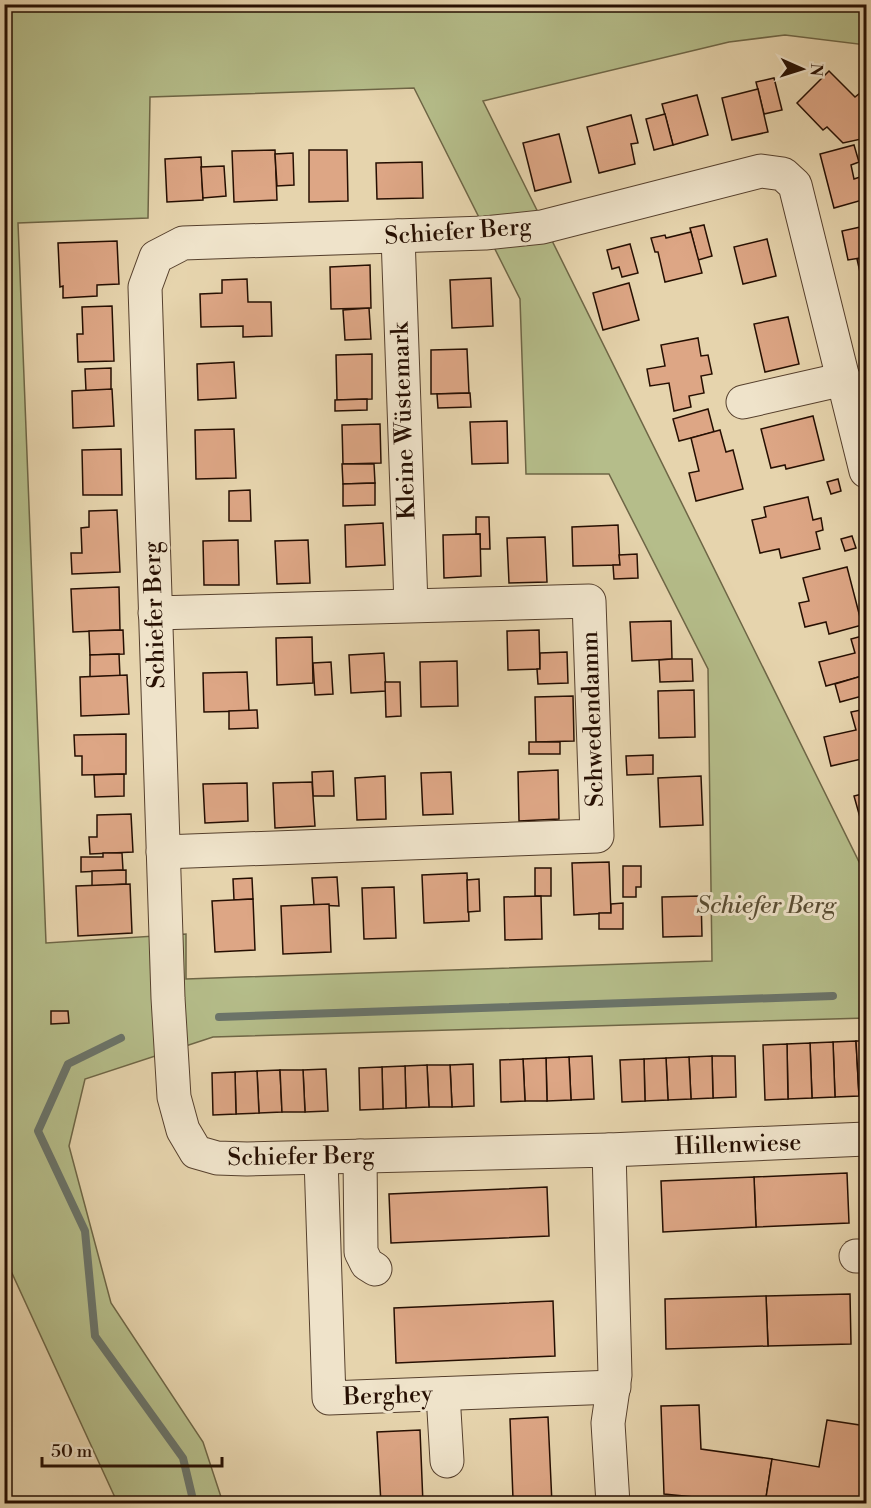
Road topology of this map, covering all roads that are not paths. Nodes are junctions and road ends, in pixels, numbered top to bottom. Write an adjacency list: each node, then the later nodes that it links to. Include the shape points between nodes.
1 (398, 236): 2 (street, Schiefer Berg, via 542,227 761,171 783,174 795,185); 5 (street, Kleine Wüstemark); 6 (street, Schiefer Berg, via 183,243 156,257 145,287)
2 (844, 379): 3 (street); 4 (street, Schiefer Berg)
3 (743, 402)
4 (867, 471)
5 (411, 605): 6 (street, Schwedendamm); 7 (street, Schwedendamm, via 589,601 597,836)
6 (155, 613): 7 (street, Schiefer Berg)
7 (163, 852): 11 (street, Schiefer Berg, via 174,1097 183,1130 196,1152 217,1158)
8 (867, 1139): 9 (street, Hillenwiese)
9 (609, 1150): 10 (street, Schiefer Berg); 13 (street)
10 (360, 1156): 11 (street, Schiefer Berg); 12 (street, via 361,1252)
11 (321, 1159): 14 (street, Berghey, via 328,1398)
12 (375, 1269)
13 (614, 1387): 14 (street, Berghey); 16 (street, via 608,1423)
14 (443, 1394): 15 (street)
15 (447, 1461)
16 (613, 1503)

